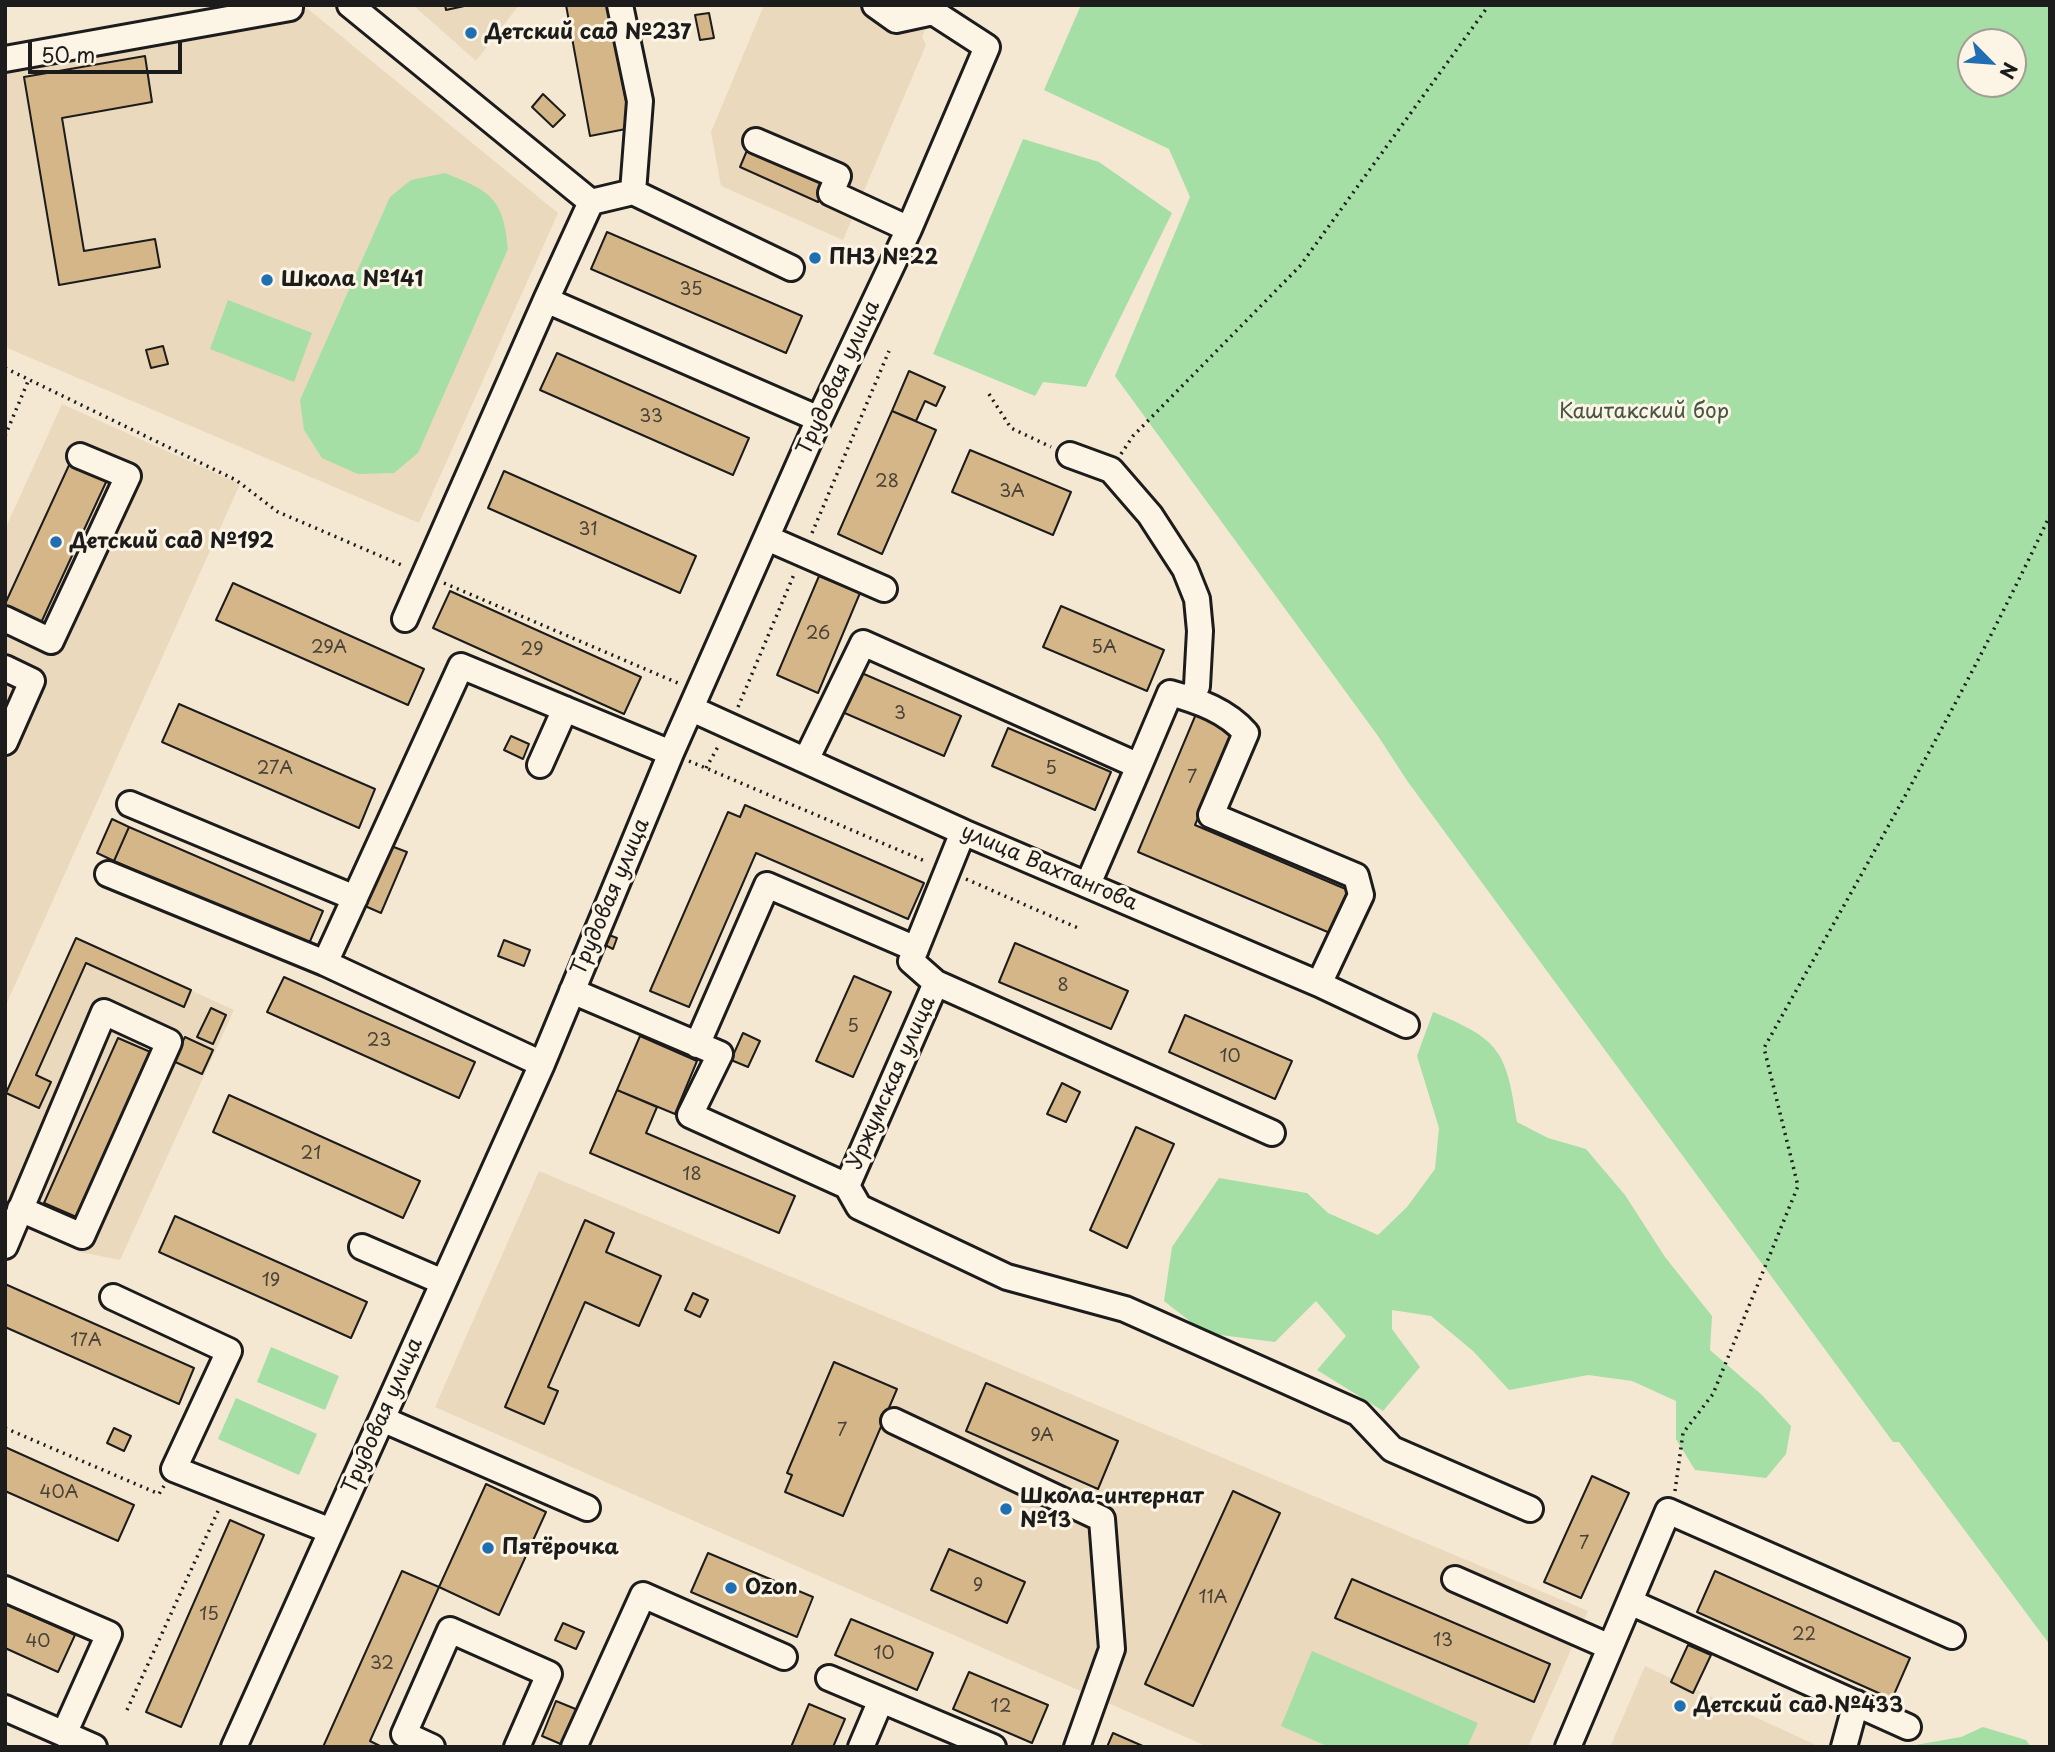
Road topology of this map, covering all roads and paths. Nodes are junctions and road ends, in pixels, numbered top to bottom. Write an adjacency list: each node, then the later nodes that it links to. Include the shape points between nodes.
1 (350, 5): 10 (street)
2 (620, 5): 9 (street, via 640,101)
3 (875, 5): 11 (street, Трудовая улица, via 896,20 933,12 987,47)
4 (1489, 5): 21 (path, via 1300,265 1133,436)
5 (290, 8): 6 (street)
6 (237, 11): 7 (street)
7 (5, 59)
8 (756, 141): 11 (street, via 838,176 831,193)
9 (634, 192): 10 (street); 12 (street)
10 (591, 202): 13 (street)
11 (909, 229): 17 (street, Трудовая улица)
12 (790, 268)
13 (546, 300): 17 (street); 24 (street)
14 (5, 368): 15 (path)
15 (29, 379): 18 (path); 24 (path, via 236,480 278,512)
16 (989, 394): 19 (path, via 1011,428)
17 (819, 419): 23 (street, Трудовая улица)
18 (5, 436)
19 (1070, 455): 21 (street)
20 (79, 456): 27 (street, via 128,476 51,641)
21 (1111, 470): 29 (street, via 1150,515 1185,569 1197,599 1197,686)
22 (2050, 515): 66 (path, via 1925,761 1764,1048 1798,1186 1713,1394 1684,1433 1679,1476)
23 (767, 538): 25 (street); 30 (street, Трудовая улица)
24 (424, 575): 26 (street); 30 (path)
25 (884, 589)
26 (405, 618)
27 (5, 620)
28 (5, 668): 32 (street, via 32,681)
29 (1192, 699): 36 (street, via 1170,693); 47 (street, via 1234,718 1246,733 1211,815 1356,876 1361,895)
30 (696, 700): 33 (street, Трудовая улица); 34 (street, улица Вахтангова)
31 (565, 709): 33 (street); 35 (street); 42 (street, via 461,666)
32 (5, 742)
33 (671, 753): 39 (path); 48 (street, Трудовая улица)
34 (806, 761): 36 (street, via 863,643); 38 (street, улица Вахтангова)
35 (540, 765)
36 (1139, 766): 41 (street)
37 (130, 804): 42 (street)
38 (963, 832): 39 (street); 41 (street, улица Вахтангова)
39 (948, 871): 43 (path); 44 (street)
40 (108, 874): 45 (street)
41 (1088, 884): 47 (street, улица Вахтангова)
42 (355, 898): 45 (street)
43 (1077, 928)
44 (916, 949): 46 (street, Уржумская улица, via 911,961); 50 (street, via 767,885)
45 (324, 963): 51 (street)
46 (936, 983): 52 (street); 53 (street, Уржумская улица)
47 (1319, 984): 49 (street, улица Вахтангова)
48 (572, 992): 50 (street); 51 (street, Трудовая улица)
49 (1406, 1025)
50 (697, 1045): 53 (street, via 720,1054 690,1115)
51 (542, 1064): 57 (street, Трудовая улица)
52 (1272, 1133)
53 (847, 1186): 65 (street, via 859,1207 884,1219 1007,1277 1125,1309 1358,1413 1392,1449)
54 (20, 1209): 54 (street, via 104,1012 169,1042 82,1236); 55 (street)
55 (5, 1246)
56 (362, 1247): 57 (street)
57 (443, 1282): 59 (street, Трудовая улица)
58 (113, 1297): 62 (street, via 229,1351)
59 (382, 1419): 64 (street); 67 (street, Трудовая улица)
60 (894, 1421): 88 (street, via 1102,1519 1112,1649)
61 (5, 1428): 62 (path, via 159,1494)
62 (174, 1469): 63 (street)
63 (228, 1488): 67 (street); 78 (path)
64 (587, 1508)
65 (1530, 1509)
66 (1668, 1511): 70 (street); 71 (street)
67 (331, 1531): 82 (street, Трудовая улица)
68 (1455, 1579): 72 (street)
69 (5, 1589): 80 (street, via 108,1634)
70 (1630, 1602): 72 (street); 76 (street)
71 (1952, 1636)
72 (1610, 1647): 89 (street)
73 (784, 1657): 85 (street, via 643,1595)
74 (829, 1678): 75 (street)
75 (881, 1700): 86 (street); 87 (street)
76 (1856, 1703): 79 (street); 90 (street)
77 (5, 1708): 80 (street)
78 (127, 1710)
79 (1908, 1727)
80 (64, 1734): 81 (street)
81 (93, 1747)
82 (234, 1747)
83 (432, 1747): 84 (street, via 404,1734 450,1630 549,1674)
84 (517, 1747)
85 (574, 1747)
86 (861, 1747)
87 (993, 1747)
88 (1077, 1747)
89 (1568, 1747)
90 (1844, 1747)

